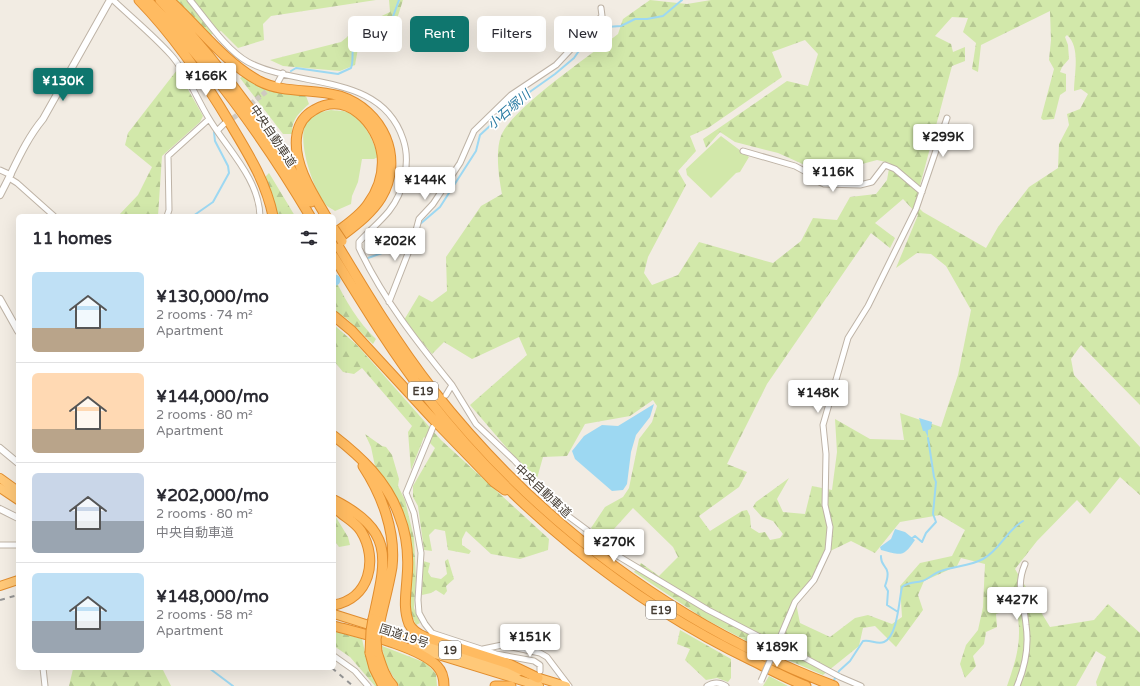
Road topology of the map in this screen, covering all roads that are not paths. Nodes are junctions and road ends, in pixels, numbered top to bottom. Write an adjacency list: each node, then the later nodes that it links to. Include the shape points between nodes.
1 (110, 0): 17 (street, via 43,119 24,146)
2 (113, 0): 12 (street, via 171,55 183,71)
3 (139, 0): 23 (highway, via 206,84 253,161 269,196)
4 (148, 0): 24 (highway, 中央自動車道, via 191,46 237,105)
5 (160, 0): 25 (highway, 中央自動車道, via 202,46 244,100)
6 (169, 0): 28 (highway, via 221,53 245,72 279,88 338,95 352,101 374,118 382,129 389,144 391,158 390,174 385,189 362,220)
7 (190, 0): 9 (street, via 234,51 247,62)
8 (601, 8): 31 (street, via 602,16 598,22 587,30 556,65 511,95 474,131 460,163 433,204 419,219)
9 (283, 74): 10 (street); 31 (street, via 315,80 369,97 396,122 407,149 403,183 390,210 358,245 367,266)
10 (278, 82)
11 (947, 118): 18 (street)
12 (209, 119): 14 (street); 21 (street, via 168,156)
13 (224, 124): 14 (street)
14 (218, 130): 22 (street, via 252,184)
15 (743, 151): 18 (street, via 795,166 824,184 860,185 872,182 885,165 895,169)
16 (0, 170): 17 (street)
17 (10, 177): 19 (street); 20 (street)
18 (922, 192): 61 (street, via 877,288 848,338 823,425 826,454 825,501 830,528 828,550 814,580 795,602)
19 (0, 195)
20 (52, 214)
21 (168, 214)
22 (260, 214)
23 (273, 214)
24 (309, 214)
25 (319, 214)
26 (325, 214): 27 (highway, via 305,175 297,147 297,134 302,121 312,111 329,104 338,104 358,112 375,131 380,142 383,168 380,183 367,205)
27 (336, 232)
28 (337, 242): 79 (highway, 中央自動車道 / E19, via 369,297 412,361 463,426 550,515 620,570 689,616 762,655)
29 (336, 260): 49 (highway, 中央自動車道 / E19, via 388,342 427,397 474,452)
30 (0, 299): 33 (street)
31 (389, 302): 34 (street, via 416,341)
32 (336, 318): 49 (highway, via 352,331 494,482)
33 (16, 328)
34 (452, 385): 35 (street); 61 (street, via 476,424 514,460 560,510 608,550 708,610)
35 (446, 395)
36 (433, 427): 62 (street, via 406,493 414,513 421,553 419,613 432,633)
37 (336, 438): 39 (highway)
38 (0, 448): 40 (street)
39 (356, 455): 58 (highway, via 379,494 391,536 392,568); 66 (highway, via 377,476 400,516 407,554 405,612 409,625 425,637 509,664)
40 (16, 461)
41 (0, 478): 42 (street); 44 (highway)
42 (16, 485)
43 (0, 488): 45 (highway)
44 (16, 490)
45 (16, 499)
46 (336, 501): 58 (highway, via 365,520 377,534 382,545 383,571)
47 (336, 508): 56 (highway, via 360,530 370,553 366,582 358,594 347,602)
48 (0, 509): 50 (street)
49 (531, 510): 78 (highway, 中央自動車道 / E19, via 614,578 674,618 729,649)
50 (16, 517)
51 (0, 545): 52 (street)
52 (16, 545)
53 (1025, 564): 81 (street, via 1020,575 1020,589 1027,650)
54 (16, 581): 55 (highway)
55 (0, 586)
56 (336, 605)
57 (336, 615): 66 (highway, 国道19号 / 19)
58 (376, 620): 63 (highway, bridge)
59 (336, 623): 66 (highway, 国道19号 / 19)
60 (336, 627): 72 (highway, via 431,660 439,667 444,678)
61 (777, 645): 67 (street, bridge); 80 (street)
62 (482, 650): 66 (street, via 534,661 540,665); 75 (street, via 502,645 540,653 547,657)
63 (374, 653): 70 (highway, via 374,668); 71 (highway)
64 (336, 657): 69 (street, via 355,671)
65 (43, 670): 68 (street)
66 (539, 678): 75 (highway, 国道19号 / 19)
67 (760, 684)
68 (45, 686)
69 (368, 686)
70 (383, 686)
71 (393, 686)
72 (444, 686)
73 (495, 686): 74 (highway)
74 (511, 686)
75 (568, 686)
76 (707, 686): 77 (street, via 721,683)
77 (726, 686)
78 (806, 686)
79 (834, 686)
80 (861, 686)
81 (1017, 686)

